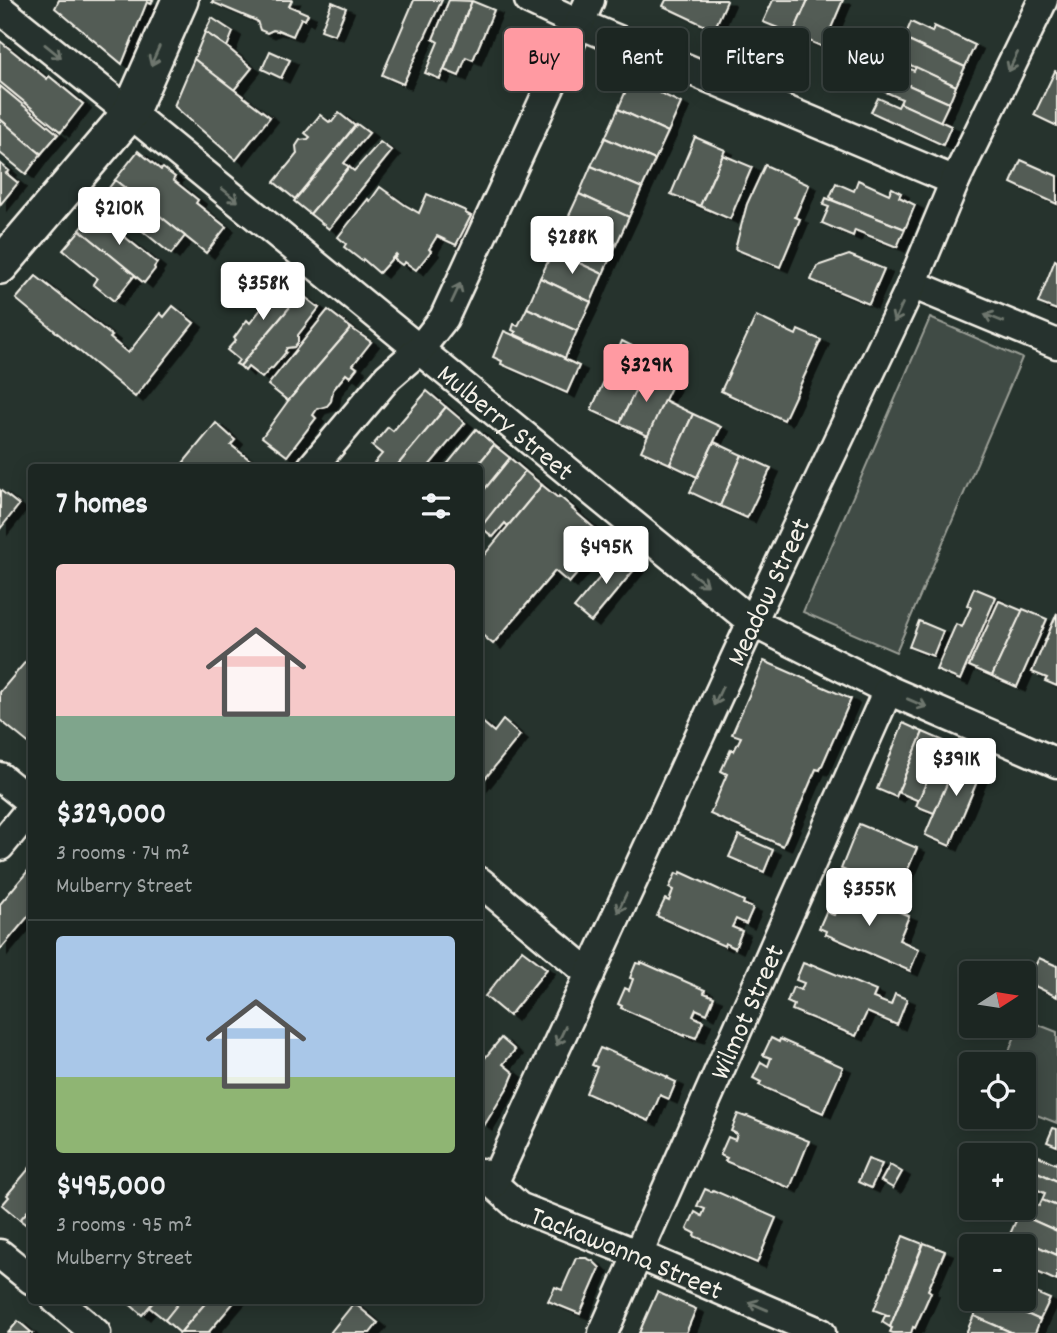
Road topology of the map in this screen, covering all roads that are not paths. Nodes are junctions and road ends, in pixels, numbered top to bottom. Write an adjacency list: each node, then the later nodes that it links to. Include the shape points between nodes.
1 (180, 0): 6 (street, one-way to 6)
2 (529, 0): 5 (street)
3 (1043, 0): 7 (street, Meadow Street, one-way to 7)
4 (0, 9): 6 (street, Mulberry Street, one-way to 6)
5 (585, 12): 7 (street); 11 (street, one-way to 5, via 444,318)
6 (130, 113): 8 (street); 11 (street, Mulberry Street, one-way to 11)
7 (955, 181): 9 (street, Meadow Street)
8 (0, 266)
9 (912, 284): 10 (street, one-way to 9); 13 (street, Meadow Street, one-way to 13)
10 (1057, 344)
11 (419, 350): 12 (street, via 388,377); 13 (street, Mulberry Street, one-way to 13)
12 (315, 464)
13 (752, 622): 14 (street, Mulberry Street); 21 (street, Meadow Street, one-way to 21)
14 (888, 690): 15 (street, Mulberry Street, one-way to 15); 24 (street, Wilmot Street)
15 (1057, 762)
16 (0, 777): 17 (street)
17 (28, 802)
18 (28, 810): 19 (street)
19 (0, 846)
20 (483, 885): 21 (street)
21 (590, 974): 22 (street, Meadow Street, one-way to 22)
22 (486, 1178): 24 (street, Tackawanna Street, via 519,1207)
23 (0, 1254): 25 (street)
24 (637, 1254): 28 (street, Wilmot Street); 29 (street, Tackawanna Street, one-way to 24)
25 (28, 1277)
26 (61, 1304): 27 (street)
27 (96, 1333)
28 (603, 1333)
29 (821, 1333)

